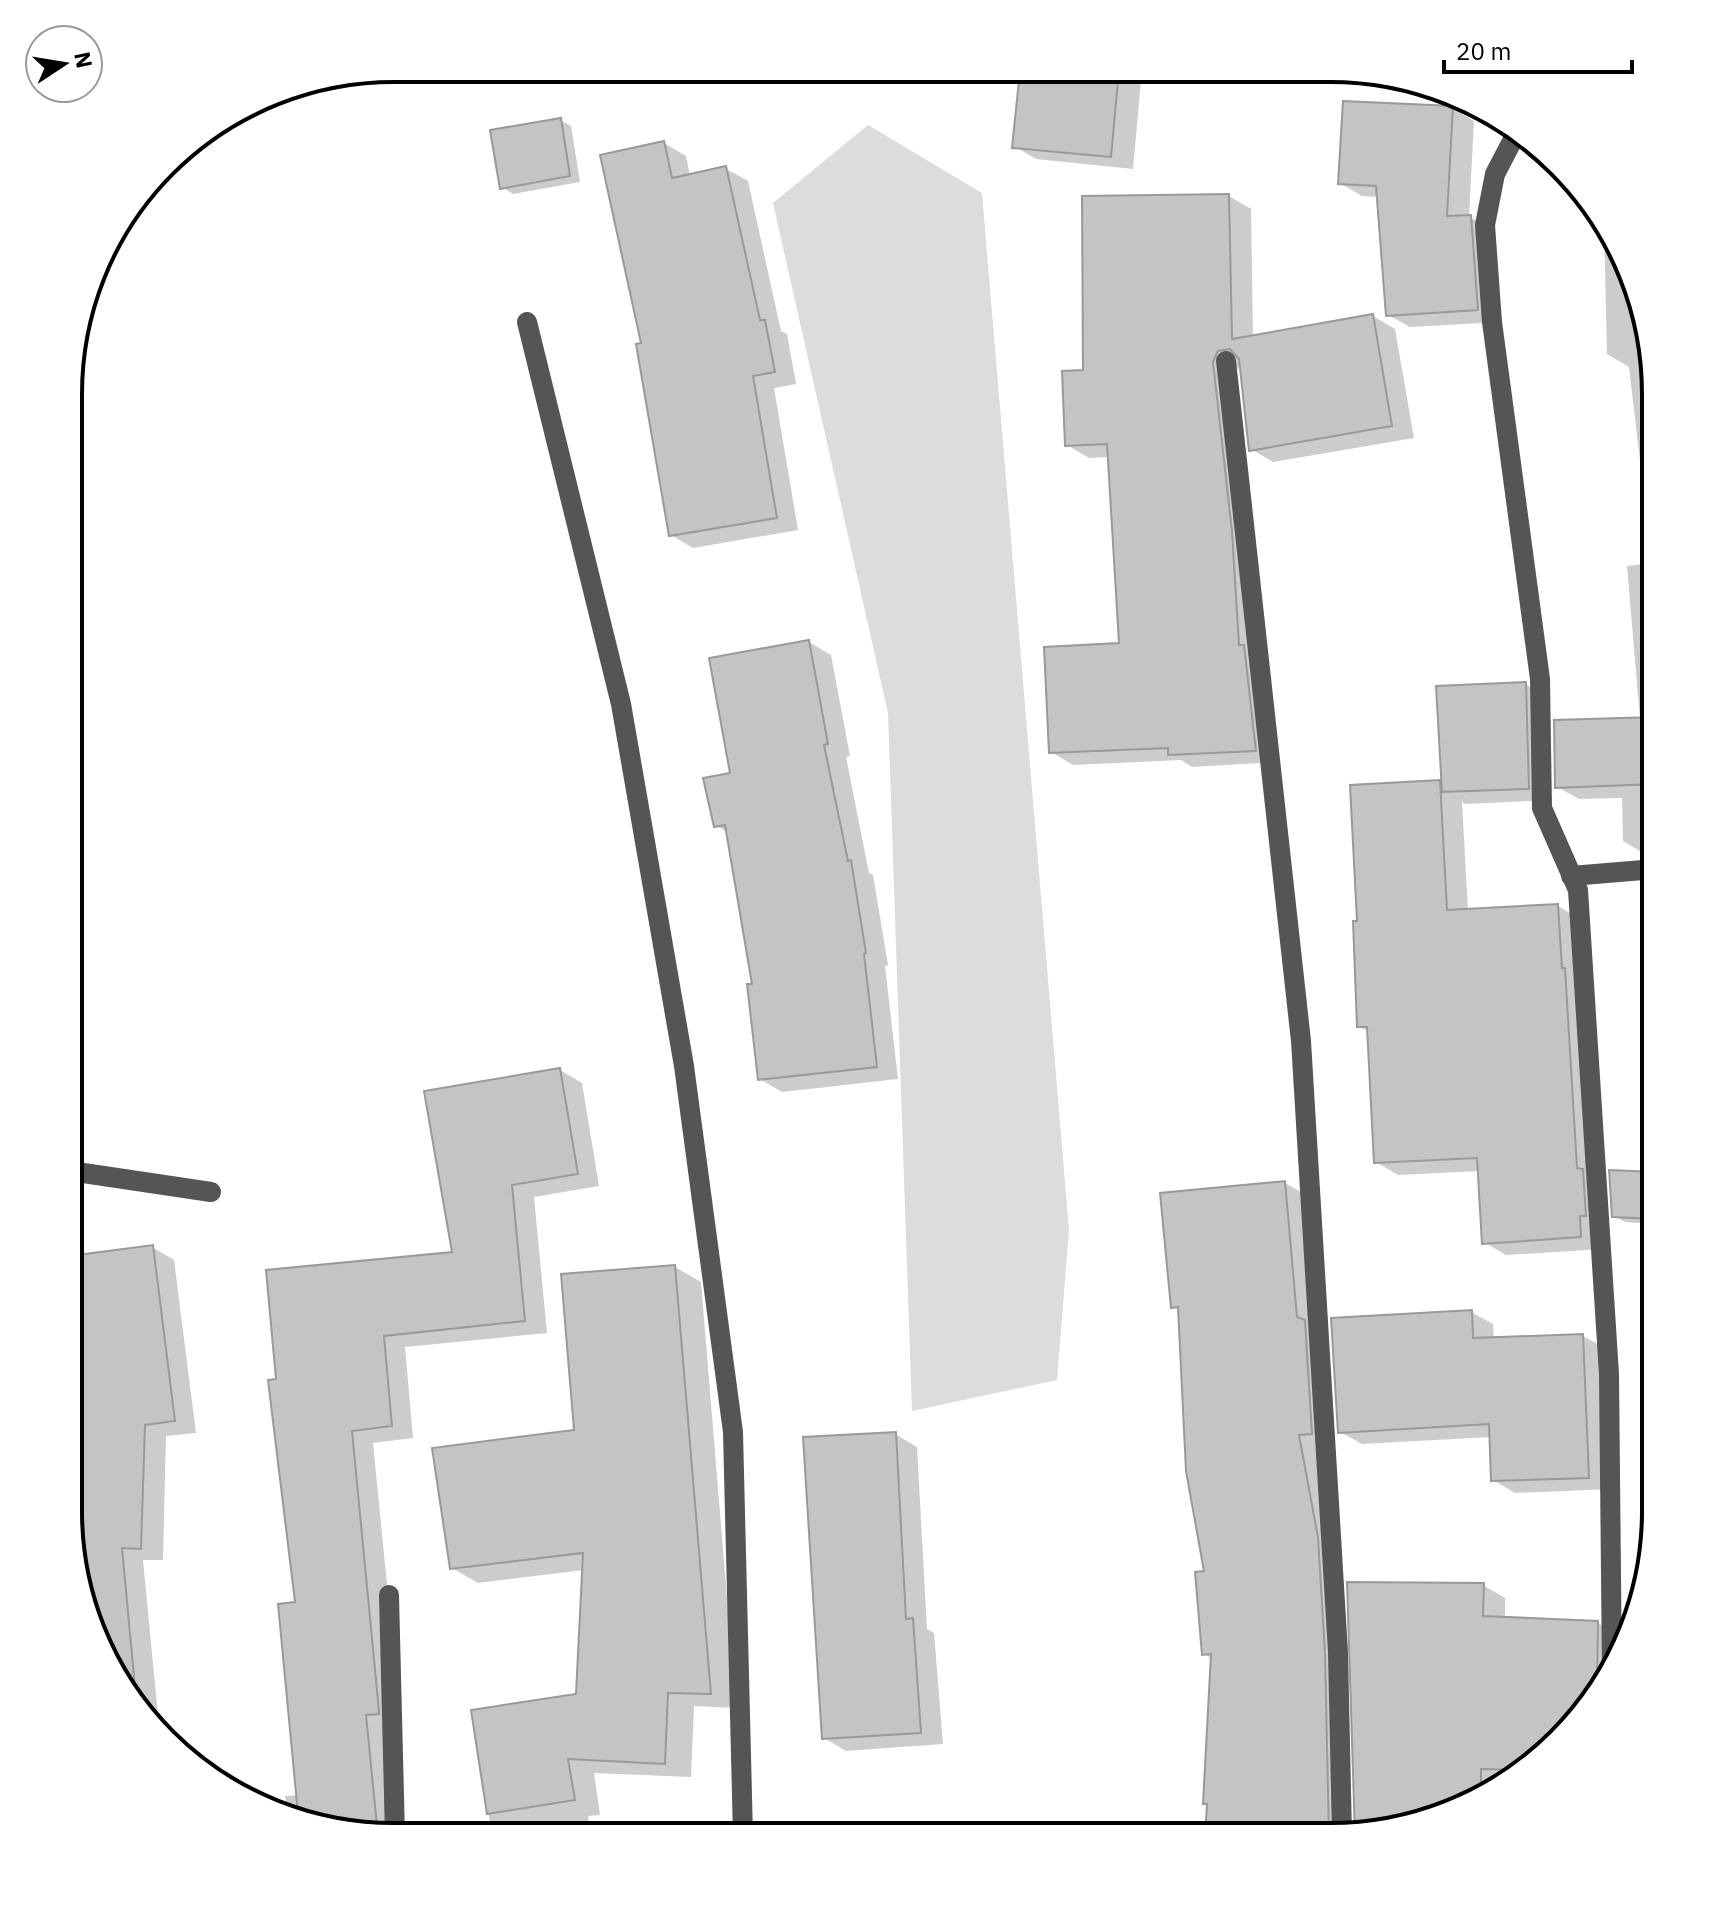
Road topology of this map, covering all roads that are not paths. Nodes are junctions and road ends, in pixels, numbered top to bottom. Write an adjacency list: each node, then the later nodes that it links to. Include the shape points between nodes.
1 (1512, 141): 5 (street, via 1495,174 1485,225 1491,308 1540,679 1542,808)
2 (527, 322): 12 (street, via 621,704 684,1066 733,1432)
3 (1226, 361): 10 (street, via 1301,1041 1337,1636)
4 (1642, 870): 5 (street)
5 (1571, 876): 9 (street, via 1578,890 1609,1374)
6 (82, 1173): 7 (street)
7 (211, 1192)
8 (389, 1595): 11 (street)
9 (1612, 1645)
10 (1342, 1822)
11 (395, 1823)
12 (743, 1823)

